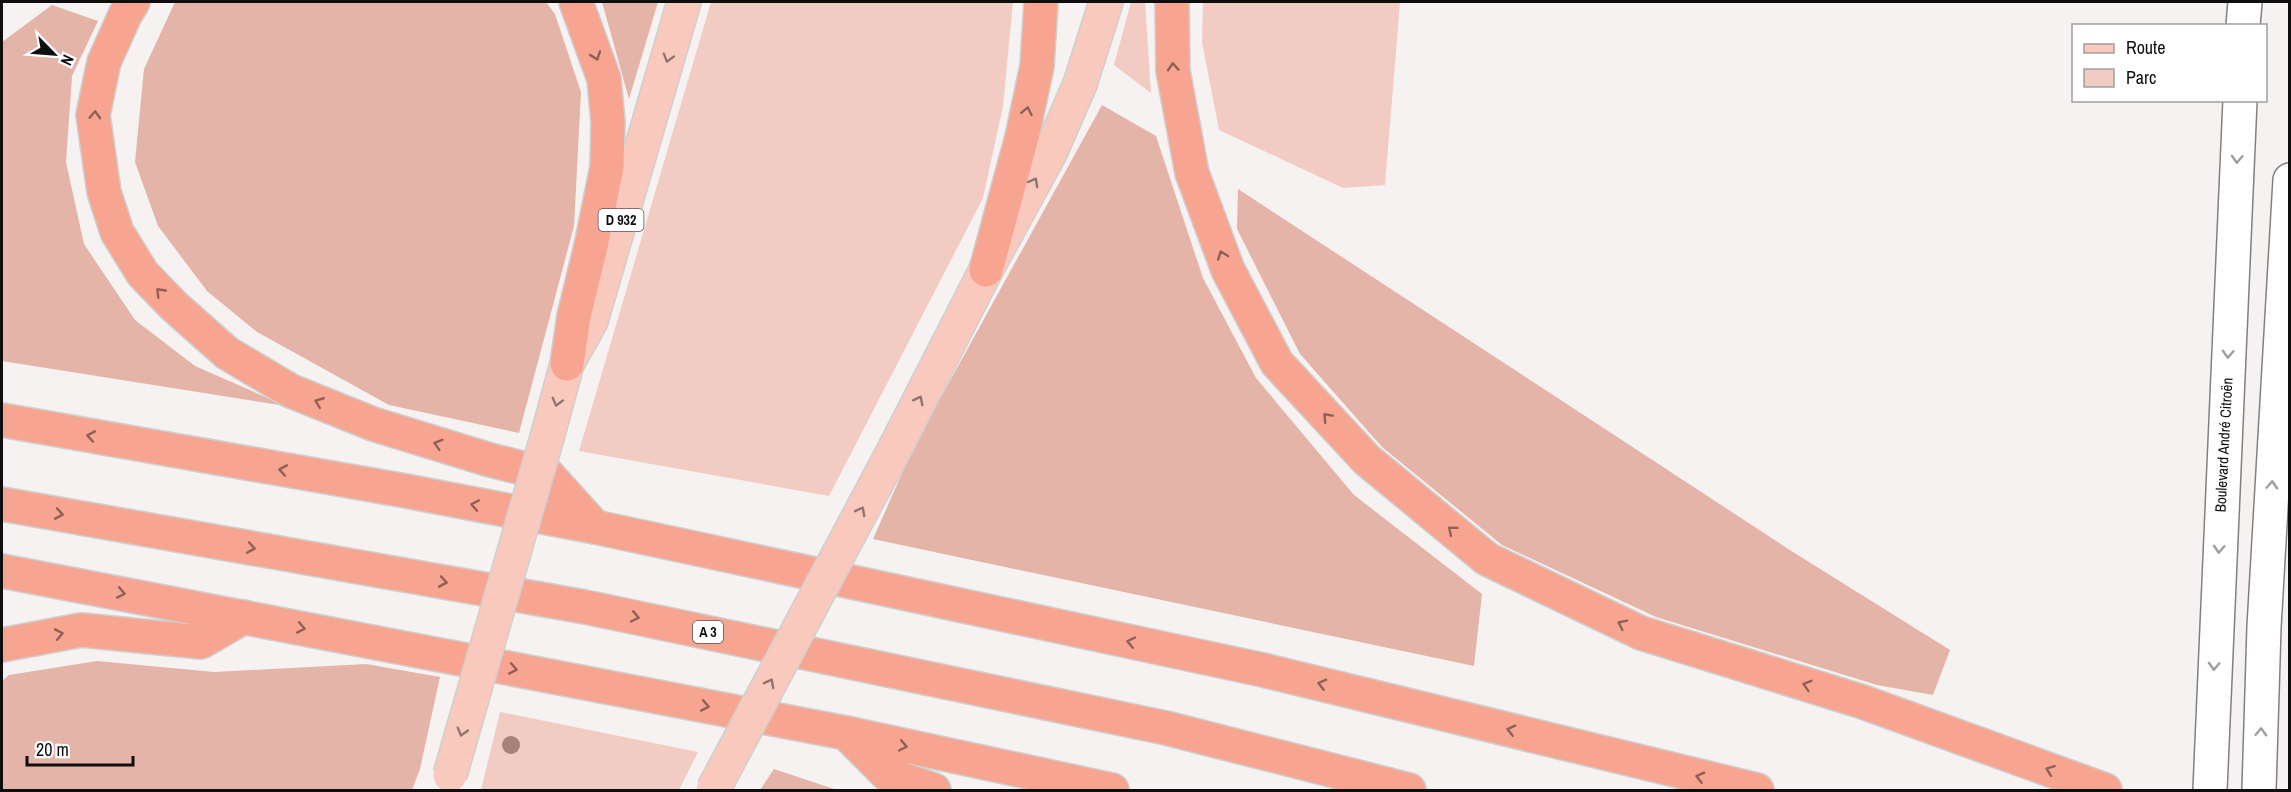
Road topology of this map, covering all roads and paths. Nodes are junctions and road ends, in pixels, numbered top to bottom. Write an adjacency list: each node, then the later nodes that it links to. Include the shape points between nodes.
1 (133, 2): 15 (highway, one-way to 1, via 547,474 374,424 291,391 227,352 143,274 117,232 104,192 93,115 104,62)
2 (576, 2): 12 (highway, one-way to 12, via 604,79 607,167)
3 (684, 2): 12 (main road, D 932, one-way to 12, via 591,321)
4 (1041, 2): 11 (highway, one-way to 4, via 1037,66)
5 (1107, 2): 11 (main road, one-way to 5, via 1050,153 1080,84)
6 (1172, 2): 26 (highway, one-way to 6, via 1863,702 1641,633 1487,559 1367,460 1277,363 1228,270 1192,173 1173,71)
7 (2245, 2): 8 (main road)
8 (2244, 24)
9 (2240, 102): 27 (main road, Boulevard André Citroën, one-way to 27)
10 (2289, 180): 28 (main road, one-way to 10, via 2264,627)
11 (986, 270): 21 (main road, one-way to 11, bridge)
12 (567, 364): 20 (main road, D 932, one-way to 20, bridge)
13 (2, 420): 15 (highway, one-way to 13)
14 (2, 504): 24 (highway, A 3, one-way to 24, via 585,607 1166,728)
15 (595, 528): 25 (highway, one-way to 15, via 1263,670)
16 (2, 571): 17 (highway, one-way to 17)
17 (244, 617): 18 (highway, one-way to 17, via 81,630 201,642); 19 (highway, one-way to 19)
18 (2, 645)
19 (846, 733): 22 (highway, via 887,774); 23 (highway, one-way to 23)
20 (447, 783)
21 (713, 790)
22 (934, 790)
23 (1112, 790)
24 (1409, 790)
25 (1757, 790)
26 (2105, 790)
27 (2210, 790)
28 (2259, 790)

